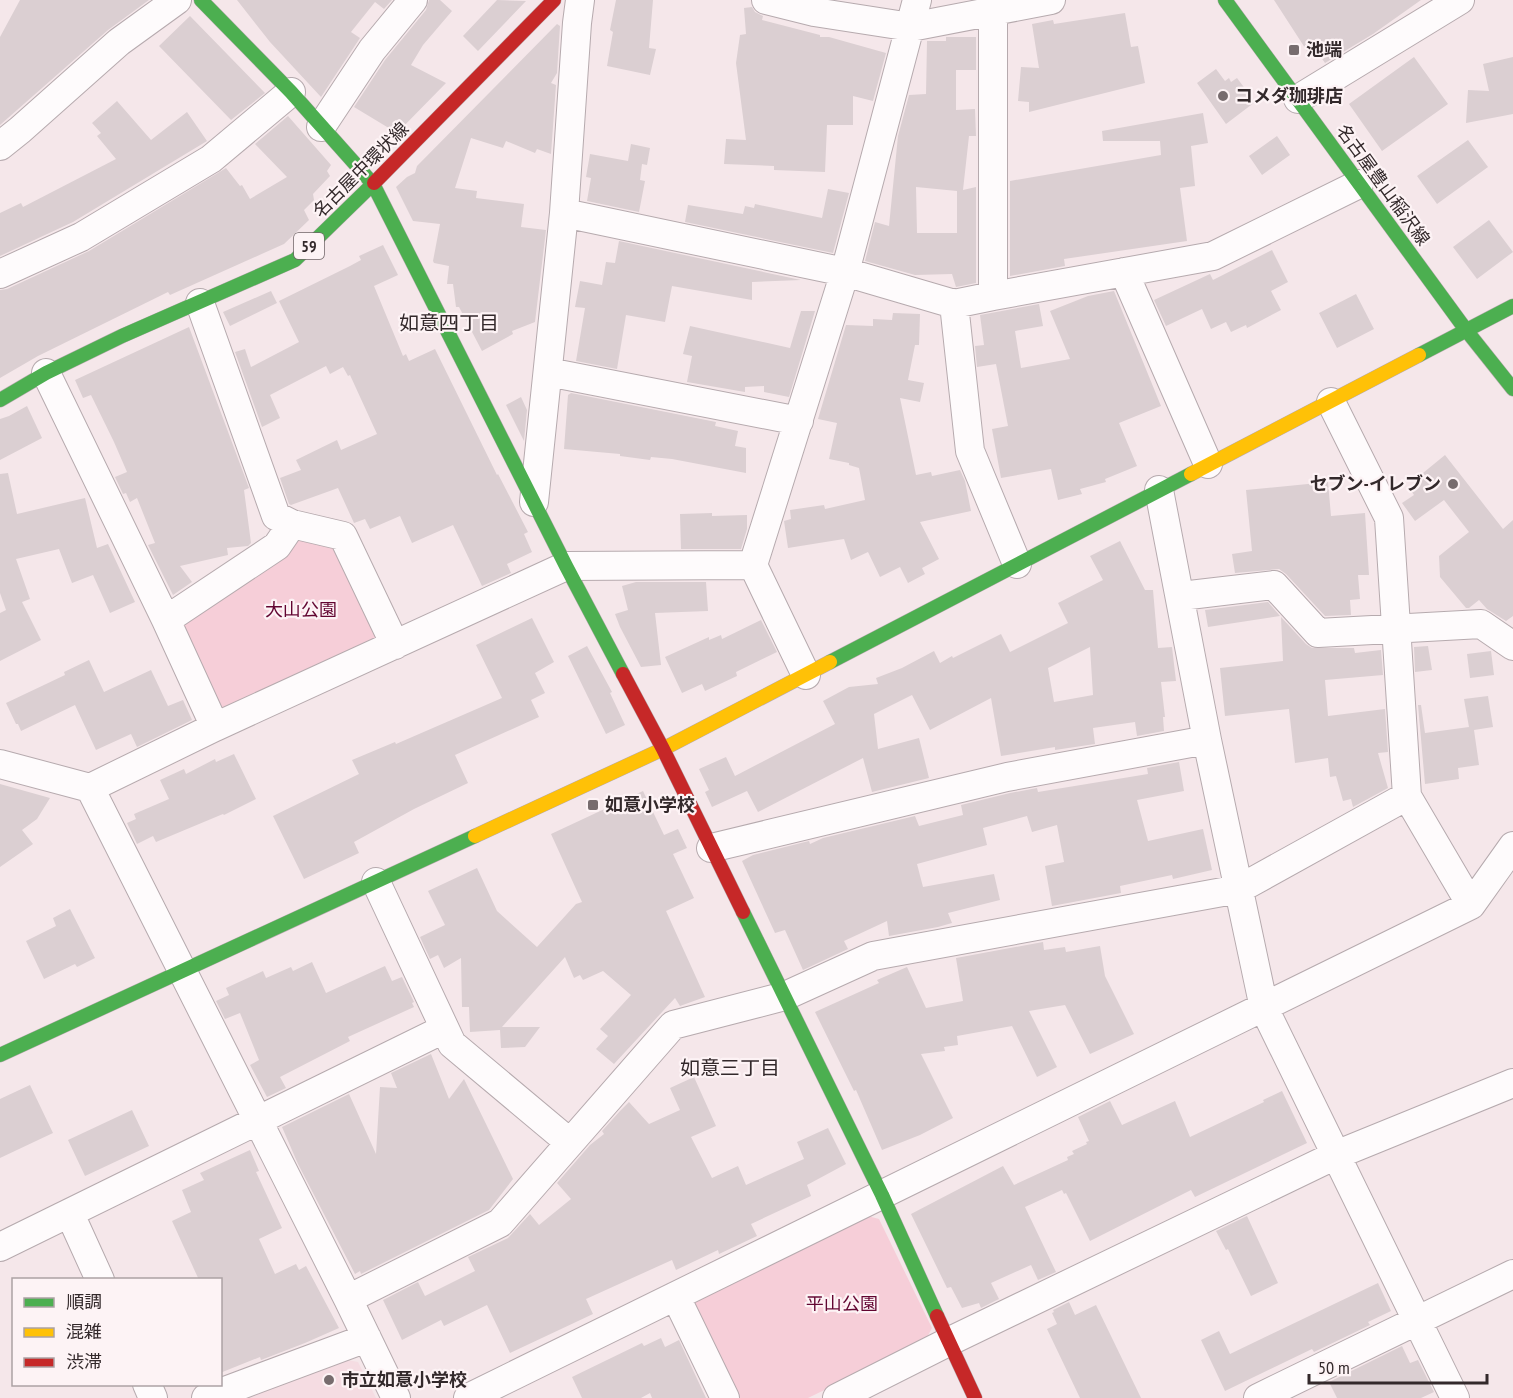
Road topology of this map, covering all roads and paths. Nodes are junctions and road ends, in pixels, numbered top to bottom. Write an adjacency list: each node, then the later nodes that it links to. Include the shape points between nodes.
1 (177, 0): 15 (street, via 119,42)
2 (201, 0): 12 (street)
3 (413, 0): 14 (street, via 372,50)
4 (554, 0): 16 (street, 名古屋中環状線 / 59)
5 (580, 0): 18 (street)
6 (766, 0): 11 (street, via 814,12)
7 (1051, 0): 10 (street)
8 (1226, 0): 13 (street, 名古屋豊山稲沢線)
9 (1460, 0): 13 (street)
10 (993, 11): 11 (street); 22 (street)
11 (914, 14): 19 (street)
12 (291, 92): 14 (street); 21 (street, via 210,159 81,237)
13 (1298, 99): 17 (street, 名古屋豊山稲沢線)
14 (321, 127): 16 (street)
15 (0, 146)
16 (373, 184): 23 (street, 名古屋中環状線 / 59, via 295,260); 35 (street)
17 (1359, 184): 20 (street, via 1213,256); 26 (street, 名古屋豊山稲沢線)
18 (564, 213): 19 (street); 27 (street)
19 (845, 272): 24 (street); 32 (street)
20 (1124, 272): 22 (street); 33 (street)
21 (0, 274)
22 (993, 296): 24 (street)
23 (200, 303): 28 (street, 名古屋中環状線 / 59); 36 (street, via 276,516)
24 (954, 304): 37 (street, via 970,451)
25 (1513, 306): 26 (street)
26 (1466, 330): 29 (street, 名古屋豊山稲沢線); 31 (street)
27 (548, 372): 32 (street); 35 (street)
28 (46, 373): 30 (street, 名古屋中環状線 / 59); 41 (street)
29 (1513, 390)
30 (0, 400)
31 (1331, 402): 33 (street); 42 (street, via 1389,518)
32 (799, 420): 38 (street)
33 (1208, 464): 34 (street)
34 (1160, 490): 37 (street); 40 (street)
35 (534, 502): 39 (street)
36 (292, 524): 41 (street, via 277,546); 43 (street, via 343,536)
37 (1017, 564): 45 (street)
38 (753, 565): 39 (street); 45 (street)
39 (566, 566): 43 (street); 48 (street)
40 (1181, 596): 42 (street, via 1274,585 1318,633); 47 (street)
41 (166, 620): 46 (street)
42 (1395, 627): 44 (street, via 1481,624); 51 (street)
43 (395, 645): 46 (street)
44 (1513, 646)
45 (806, 675): 48 (street)
46 (215, 727): 50 (street)
47 (1207, 740): 53 (street, via 1007,777); 55 (street)
48 (663, 749): 53 (street); 54 (street)
49 (0, 764): 50 (street)
50 (90, 788): 57 (street)
51 (1407, 796): 55 (street); 56 (street)
52 (1513, 846): 56 (street)
53 (711, 848): 58 (street)
54 (376, 882): 57 (street); 60 (street)
55 (1239, 889): 58 (street, via 873,956); 59 (street)
56 (1471, 906): 59 (street)
57 (181, 970): 61 (street); 63 (street)
58 (785, 996): 64 (street, via 673,1025); 66 (street)
59 (1264, 1008): 65 (street); 66 (street)
60 (444, 1029): 63 (street); 64 (street, via 452,1044)
61 (0, 1054)
62 (1513, 1083): 65 (street)
63 (257, 1121): 67 (street); 72 (street)
64 (569, 1142): 72 (street, via 500,1223)
65 (1336, 1155): 73 (street); 75 (street)
66 (882, 1195): 71 (street); 75 (street)
67 (70, 1214): 68 (street); 70 (street)
68 (0, 1247)
69 (1513, 1274): 73 (street)
70 (99, 1278)
71 (676, 1297): 78 (street); 79 (street)
72 (348, 1299): 74 (street)
73 (1416, 1321): 82 (street); 83 (street)
74 (367, 1338): 76 (street); 77 (street)
75 (948, 1342): 80 (street); 81 (street)
76 (206, 1398)
77 (396, 1398)
78 (468, 1398)
79 (725, 1398)
80 (837, 1398)
81 (975, 1398)
82 (1258, 1398)
83 (1455, 1398)

